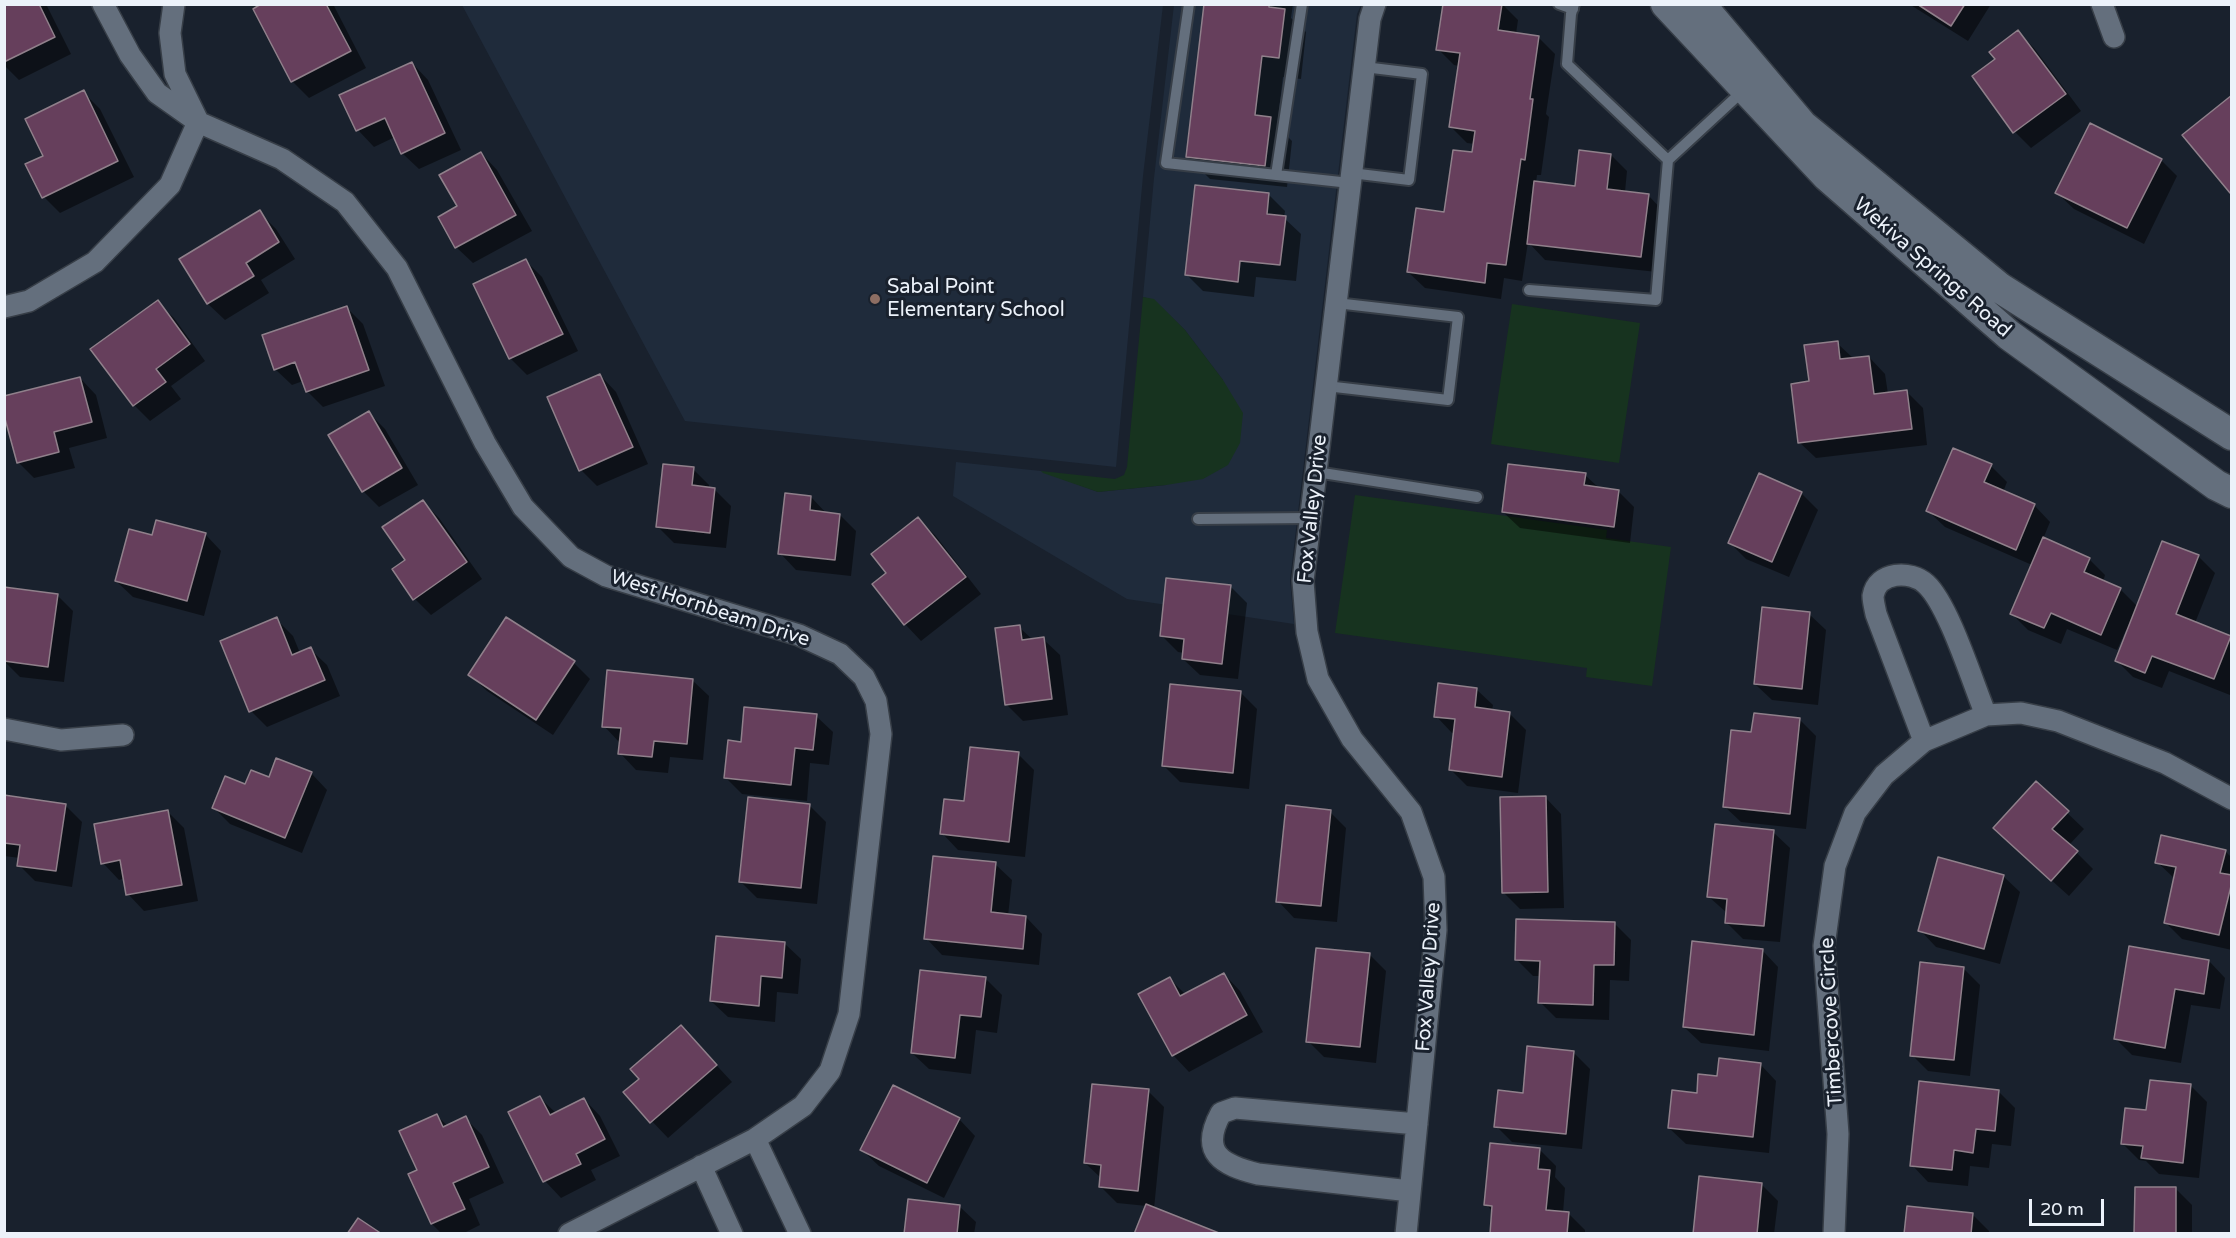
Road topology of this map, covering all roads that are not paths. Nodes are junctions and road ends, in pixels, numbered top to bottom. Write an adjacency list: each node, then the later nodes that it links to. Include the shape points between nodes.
1 (103, 4): 14 (street, West Hornbeam Drive, via 130,55 157,93)
2 (174, 4): 14 (street, via 170,33 175,74)
3 (1189, 4): 16 (lane, via 1166,163)
4 (1302, 4): 16 (lane)
5 (1375, 4): 12 (street, Fox Valley Drive)
6 (1559, 4): 10 (lane)
7 (1666, 4): 13 (main road, Wekiva Springs Road)
8 (1700, 4): 22 (main road, Wekiva Springs Road, via 1802,125 2000,288)
9 (2102, 4): 11 (street)
10 (1573, 7): 15 (lane, via 1568,64)
11 (2114, 37)
12 (1364, 67): 17 (street, Fox Valley Drive); 17 (lane, via 1422,74 1409,180)
13 (1745, 89): 15 (lane); 24 (main road, Wekiva Springs Road, via 1827,176 2009,335)
14 (198, 122): 20 (street, via 170,185 95,262 29,301); 34 (street, West Hornbeam Drive, via 282,159 345,202 397,268 485,442 523,507 571,557 606,576 799,635 840,654 864,677 876,701 881,734 849,1014 830,1071 803,1106)
15 (1668, 160): 18 (lane, via 1656,300)
16 (1276, 175): 17 (lane)
17 (1351, 178): 19 (street, Fox Valley Drive)
18 (1529, 290)
19 (1336, 303): 21 (street, Fox Valley Drive); 21 (lane, via 1458,317 1448,399)
20 (4, 307)
21 (1326, 386): 23 (street, Fox Valley Drive)
22 (2232, 435)
23 (1316, 472): 25 (lane); 26 (street, Fox Valley Drive)
24 (2232, 493)
25 (1477, 497)
26 (1310, 518): 27 (lane); 33 (street, Fox Valley Drive, via 1303,581 1307,632 1318,679 1352,739 1411,812 1434,877 1436,930)
27 (1198, 519)
28 (1986, 715): 31 (street, Timbercove Circle); 31 (street, via 1943,608 1926,583 1908,575 1892,576 1879,583 1873,596 1876,614); 32 (street, Timbercove Circle, via 2021,713 2058,721 2165,763)
29 (4, 729): 30 (street, via 61,740)
30 (123, 735)
31 (1924, 741): 41 (street, Timbercove Circle, via 1884,775 1855,813 1835,866 1824,946 1838,1134)
32 (2232, 799)
33 (1417, 1124): 36 (street, Fox Valley Drive); 36 (street, via 1235,1108 1221,1113 1212,1129 1218,1157 1234,1168)
34 (755, 1139): 35 (street, West Hornbeam Drive); 39 (street)
35 (701, 1166): 37 (street, West Hornbeam Drive); 38 (street)
36 (1410, 1191): 40 (street, Fox Valley Drive)
37 (569, 1233)
38 (732, 1233)
39 (800, 1233)
40 (1406, 1233)
41 (1834, 1233)

